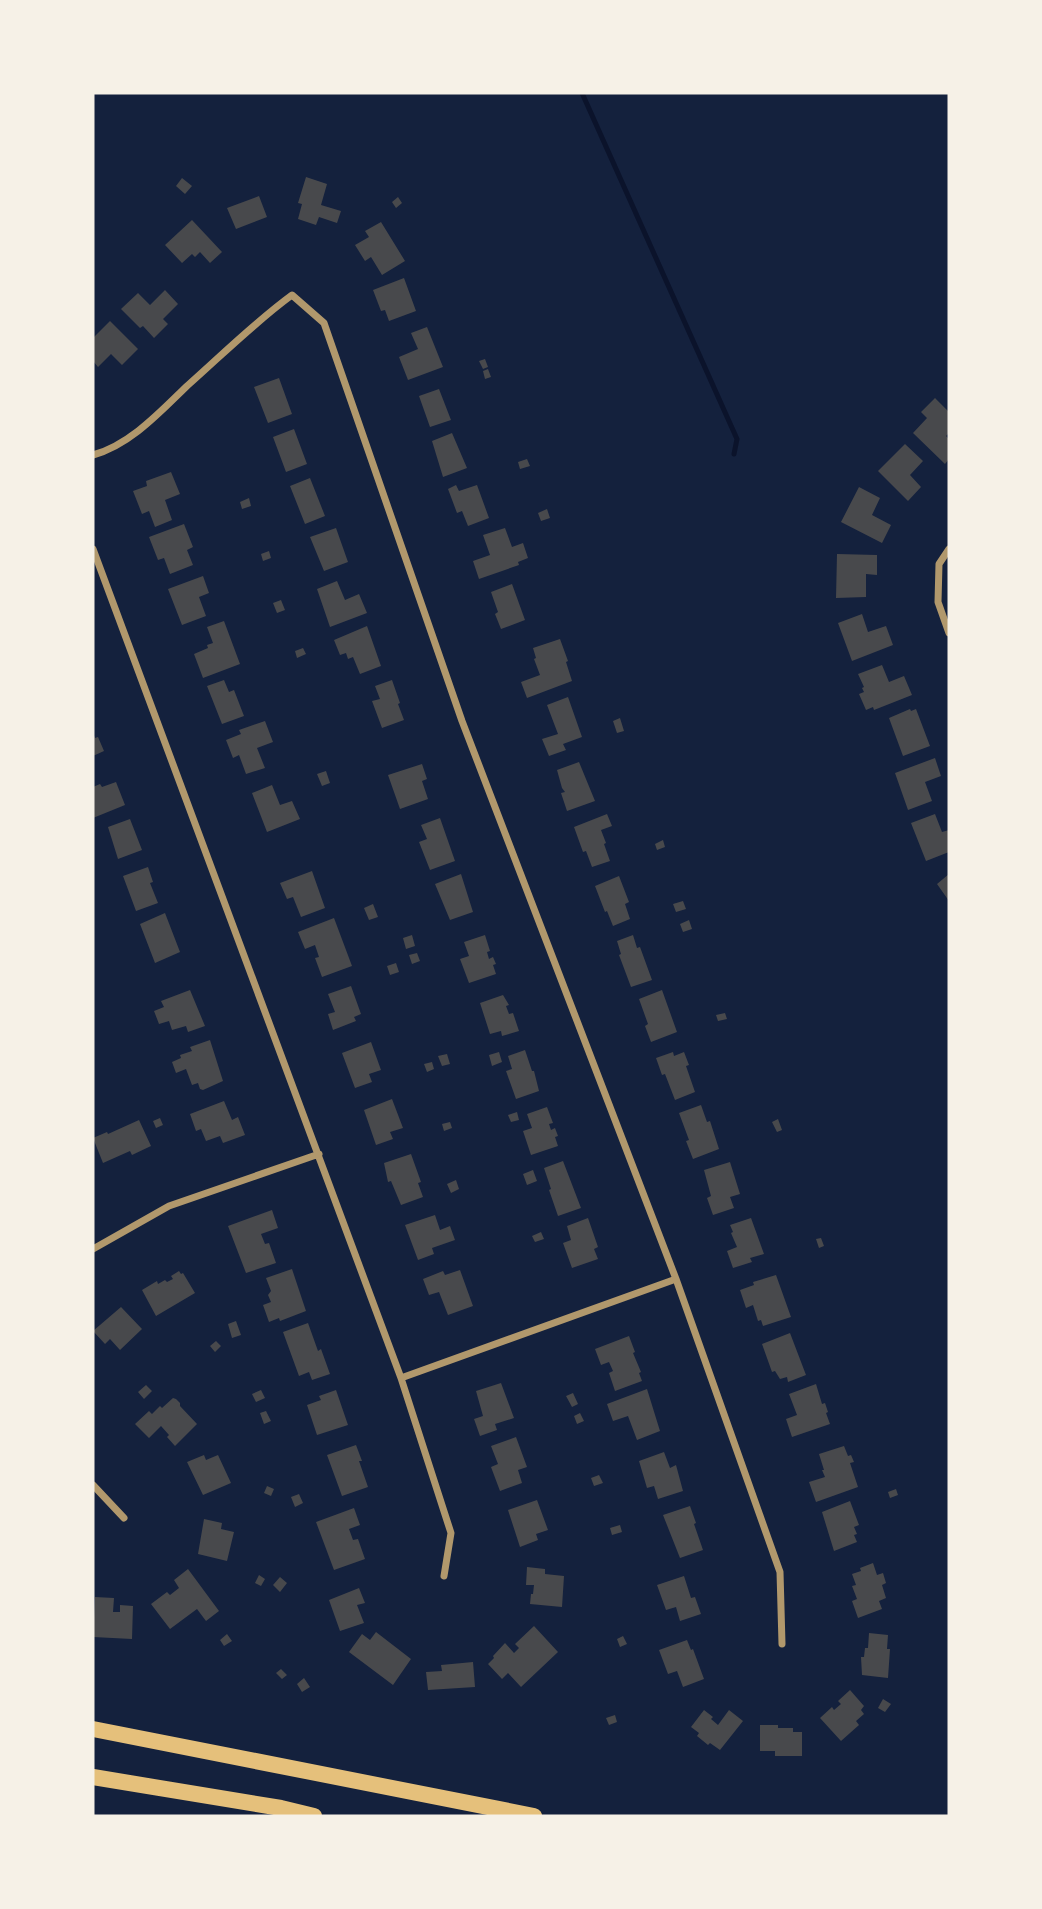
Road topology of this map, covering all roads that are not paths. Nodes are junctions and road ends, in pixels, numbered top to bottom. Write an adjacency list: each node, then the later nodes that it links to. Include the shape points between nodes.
1 (93, 455): 7 (street, via 144,427 292,295 324,323 462,721)
2 (93, 549): 5 (street)
3 (949, 549): 4 (street, via 939,564 938,602)
4 (949, 633)
5 (319, 1154): 6 (street, via 169,1206); 8 (street)
6 (93, 1249)
7 (676, 1279): 8 (street); 12 (street, via 780,1572)
8 (401, 1378): 11 (street, via 451,1533)
9 (93, 1485): 10 (street)
10 (124, 1518)
11 (444, 1576)
12 (782, 1644)
13 (93, 1729): 16 (highway)
14 (93, 1777): 15 (highway)
15 (314, 1816)
16 (534, 1816)

